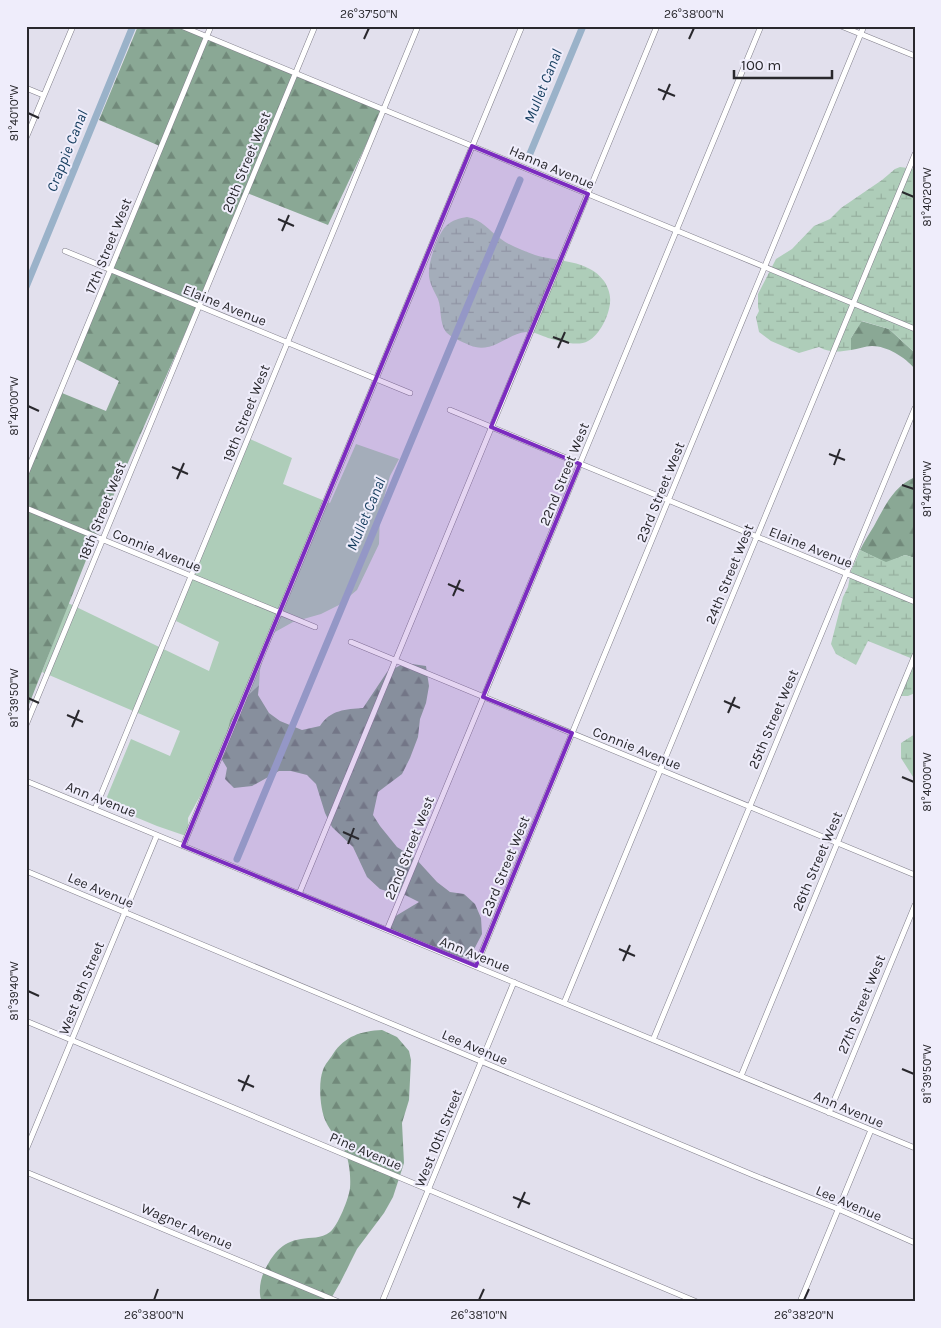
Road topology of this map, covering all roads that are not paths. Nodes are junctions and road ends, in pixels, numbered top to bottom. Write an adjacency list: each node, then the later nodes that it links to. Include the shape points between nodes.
1 (73, 26): 16 (street)
2 (181, 26): 12 (street, Hanna Avenue)
3 (211, 26): 12 (street, 17th Street West)
4 (315, 26): 14 (street, 20th Street West)
5 (418, 26): 17 (street, 19th Street West)
6 (522, 26): 19 (street)
7 (657, 26): 21 (street)
8 (761, 26): 22 (street, 22nd Street West)
9 (841, 26): 11 (street)
10 (864, 26): 11 (street, 23rd Street West)
11 (861, 34): 13 (street); 24 (street, 23rd Street West)
12 (206, 37): 14 (street, Hanna Avenue); 25 (street, 17th Street West)
13 (915, 56)
14 (295, 73): 17 (street, Hanna Avenue); 27 (street, 20th Street West)
15 (26, 88): 16 (street)
16 (43, 95): 18 (street)
17 (384, 110): 19 (street, Hanna Avenue); 29 (street, 19th Street West)
18 (26, 138)
19 (472, 146): 21 (street, Hanna Avenue); 30 (street)
20 (915, 154): 26 (street, 24th Street West)
21 (588, 194): 22 (street, Hanna Avenue); 34 (street)
22 (676, 231): 24 (street, Hanna Avenue); 35 (street, 22nd Street West)
23 (65, 251): 25 (street, Elaine Avenue)
24 (765, 267): 26 (street, Hanna Avenue); 37 (street, 23rd Street West)
25 (111, 270): 27 (street, Elaine Avenue); 36 (street, 17th Street West)
26 (853, 303): 28 (street, Hanna Avenue); 39 (street, 24th Street West)
27 (199, 306): 29 (street, Elaine Avenue); 40 (street, 18th Street West)
28 (915, 329)
29 (287, 343): 30 (street, Elaine Avenue); 42 (street, 19th Street West)
30 (376, 379): 31 (street, Elaine Avenue); 44 (street)
31 (410, 393)
32 (915, 408): 41 (street, 25th Street West)
33 (450, 410): 34 (street, Elaine Avenue)
34 (492, 427): 35 (street, Elaine Avenue); 48 (street)
35 (580, 464): 37 (street, Elaine Avenue); 49 (street, 22nd Street West)
36 (26, 474)
37 (668, 500): 39 (street, Elaine Avenue); 51 (street, 23rd Street West)
38 (26, 508): 40 (street, Connie Avenue)
39 (756, 537): 41 (street, Elaine Avenue); 52 (street, 24th Street West)
40 (103, 539): 42 (street, Connie Avenue); 50 (street, 18th Street West)
41 (846, 574): 43 (street, Elaine Avenue); 54 (street, 25th Street West)
42 (191, 576): 44 (street, Connie Avenue); 55 (street, 19th Street West)
43 (915, 602)
44 (280, 612): 45 (street, Connie Avenue); 58 (street)
45 (315, 627)
46 (351, 642): 48 (street, Connie Avenue)
47 (915, 655): 57 (street, 26th Street West)
48 (395, 660): 49 (street, Connie Avenue); 61 (street)
49 (484, 697): 51 (street, Connie Avenue); 64 (street, 22nd Street West)
50 (26, 725)
51 (572, 733): 52 (street, Connie Avenue); 65 (street, 23rd Street West)
52 (660, 770): 54 (street, Connie Avenue); 67 (street, 24th Street West)
53 (26, 781): 55 (street, Ann Avenue)
54 (749, 806): 57 (street, Connie Avenue); 70 (street, 25th Street West)
55 (94, 808): 56 (street, Ann Avenue)
56 (157, 835): 58 (street, Ann Avenue); 63 (street, West 9th Street)
57 (837, 843): 60 (street, Connie Avenue); 72 (street, 26th Street West)
58 (184, 846): 61 (street, Ann Avenue)
59 (26, 871): 63 (street, Lee Avenue)
60 (915, 875)
61 (299, 894): 64 (street, Ann Avenue)
62 (915, 905): 73 (street, 27th Street West)
63 (125, 912): 69 (street, West 9th Street); 71 (street, Lee Avenue)
64 (387, 930): 65 (street, Ann Avenue)
65 (476, 966): 66 (street, Ann Avenue)
66 (514, 982): 67 (street, Ann Avenue); 71 (street, West 10th Street)
67 (564, 1003): 70 (street, Ann Avenue)
68 (26, 1021): 69 (street, Pine Avenue)
69 (72, 1040): 76 (street, West 9th Street); 78 (street, Pine Avenue)
70 (653, 1040): 72 (street, Ann Avenue)
71 (481, 1062): 78 (street, West 10th Street); 79 (street, Lee Avenue)
72 (741, 1076): 73 (street, Ann Avenue)
73 (829, 1113): 74 (street, Ann Avenue)
74 (871, 1130): 75 (street, Ann Avenue); 79 (street)
75 (915, 1148)
76 (26, 1150)
77 (26, 1172): 81 (street, Wagner Avenue)
78 (428, 1190): 82 (street, West 10th Street); 83 (street, Pine Avenue)
79 (838, 1209): 80 (street, Lee Avenue); 84 (street)
80 (915, 1243)
81 (338, 1302)
82 (382, 1302)
83 (697, 1302)
84 (800, 1302)

